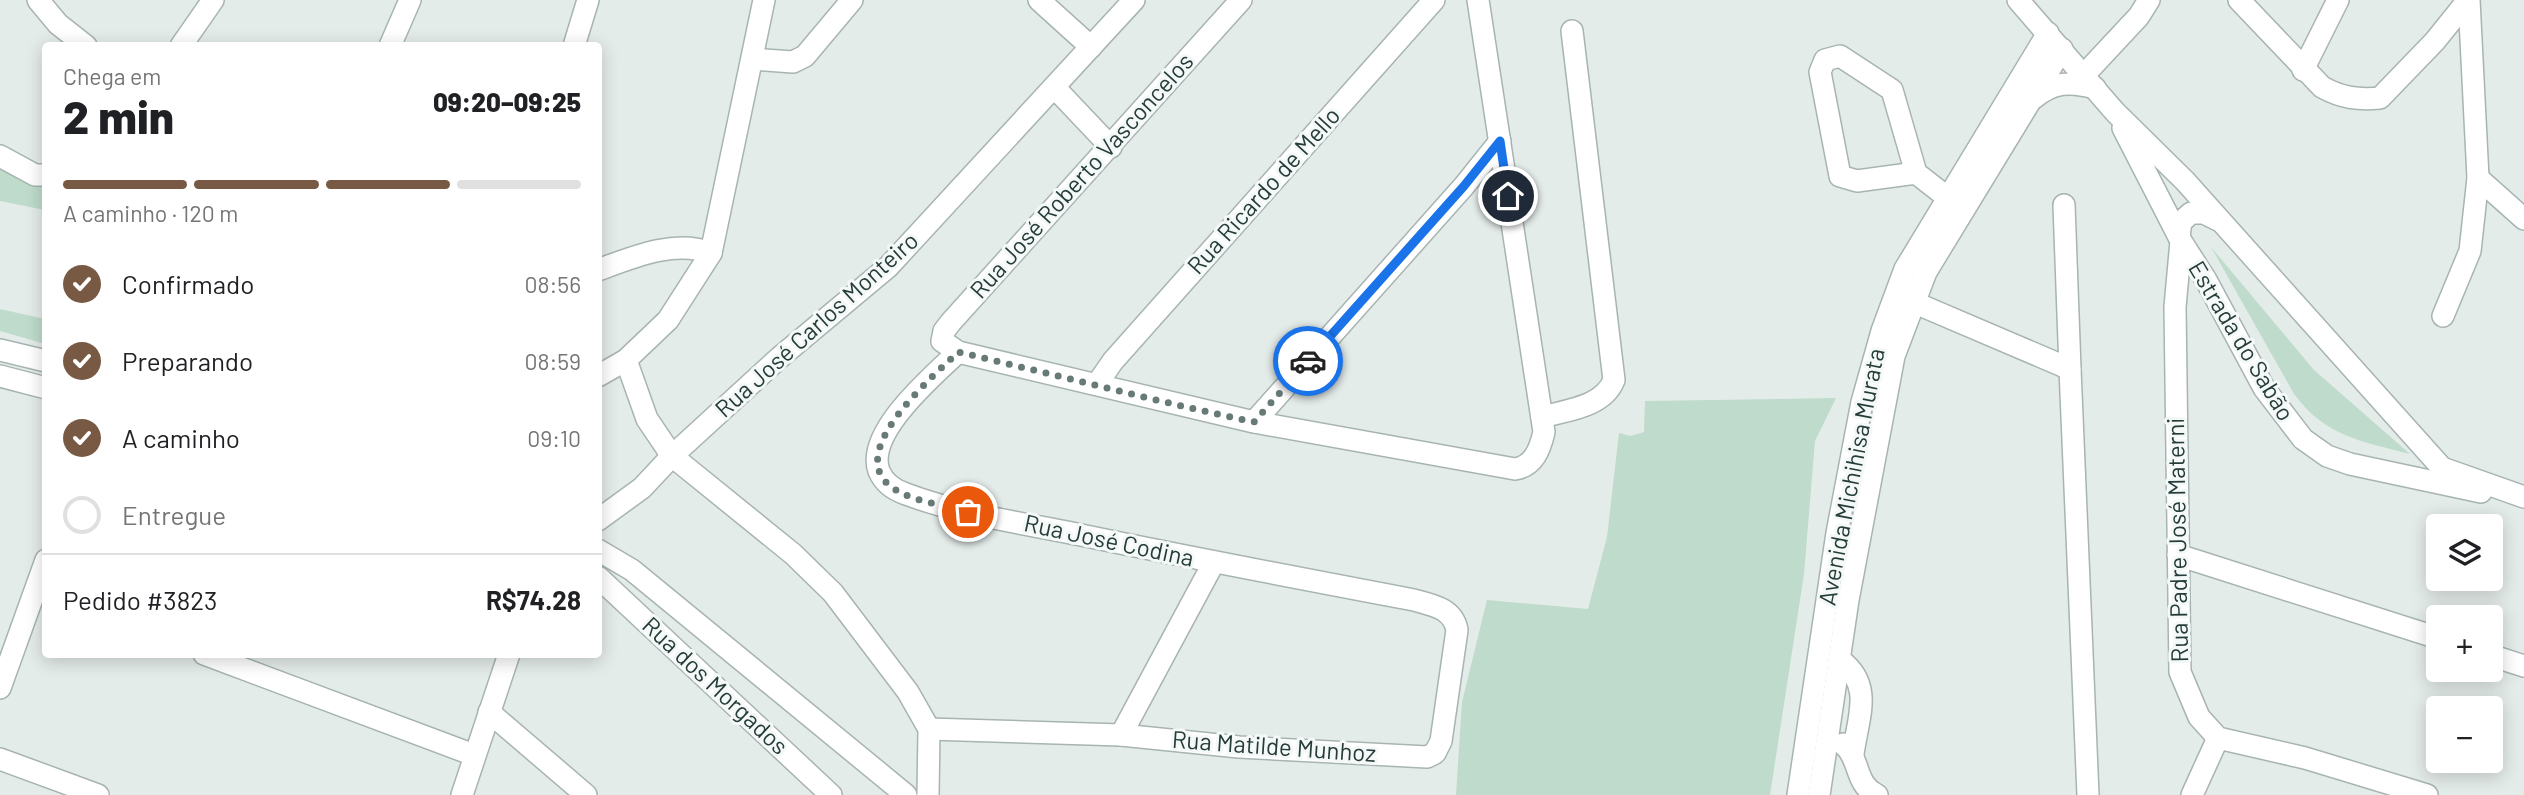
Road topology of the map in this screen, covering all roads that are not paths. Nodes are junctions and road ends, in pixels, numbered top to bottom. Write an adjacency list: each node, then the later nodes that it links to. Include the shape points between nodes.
1 (38, 0): 19 (street)
2 (213, 0): 20 (street)
3 (410, 0): 21 (street)
4 (588, 0): 22 (street)
5 (764, 0): 25 (street)
6 (852, 0): 25 (street, via 805,56 793,62)
7 (1039, 0): 23 (street)
8 (1134, 0): 23 (street, Rua José Carlos Monteiro)
9 (1241, 0): 32 (street, Rua José Roberto Vasconcelos)
10 (1434, 0): 53 (street, Rua Ricardo de Mello)
11 (1478, 0): 31 (street)
12 (2018, 0): 18 (street, Estrada do Sabão)
13 (2149, 0): 27 (street)
14 (2239, 0): 26 (street)
15 (2338, 0): 26 (street)
16 (2468, 0): 26 (street, via 2380,98 2340,96); 36 (street)
17 (1573, 31): 55 (street, via 1614,380 1600,399)
18 (2048, 33): 24 (street, Estrada do Sabão); 37 (street, Avenida Michihisa Murata)
19 (81, 42)
20 (184, 42)
21 (392, 42)
22 (575, 42)
23 (1091, 47): 28 (street, Rua José Carlos Monteiro)
24 (2062, 49): 27 (street, Estrada do Sabão); 29 (street, Avenida Michihisa Murata)
25 (752, 59): 42 (street)
26 (2303, 69)
27 (2089, 82): 29 (street, via 2048,86); 30 (street, Estrada do Sabão)
28 (1055, 88): 32 (street); 57 (street, Rua José Carlos Monteiro, via 888,267)
29 (2029, 102): 44 (street, Avenida Michihisa Murata, via 1926,272)
30 (2115, 113): 40 (street, Estrada do Sabão); 41 (street, Estrada do Sabão)
31 (1500, 141): 55 (street); 56 (street)
32 (1111, 147): 47 (street, Rua José Roberto Vasconcelos, via 944,331 942,341)
33 (0, 156): 35 (street)
34 (1916, 173): 34 (street, via 1892,90 1840,56 1825,60 1820,72 1840,176 1857,181); 37 (street)
35 (42, 175)
36 (2478, 178): 39 (street); 45 (street, via 2470,251)
37 (1948, 198): 87 (street, Avenida Michihisa Murata, via 1905,269 1862,402 1837,533)
38 (2064, 205): 50 (street)
39 (2524, 219)
40 (2223, 223): 41 (street, via 2196,211 2181,222); 58 (street, Estrada do Sabão, via 2442,468)
41 (2180, 238): 58 (street, Estrada do Sabão, via 2264,388 2303,439 2328,456 2384,474 2465,491); 61 (street, Rua Padre José Materni, via 2175,307)
42 (711, 253): 43 (street, via 694,247 646,253); 49 (street, via 668,320)
43 (602, 269)
44 (1913, 302): 50 (street); 70 (street, Avenida Michihisa Murata, via 1894,356)
45 (2443, 316)
46 (0, 350): 48 (street)
47 (958, 352): 53 (street); 62 (street, Rua José Codina, via 901,411 885,435 877,462 887,483 906,494 968,512)
48 (42, 360)
49 (626, 360): 51 (street); 57 (street, via 647,419)
50 (2070, 369): 90 (street)
51 (602, 374)
52 (0, 376): 54 (street)
53 (1097, 384): 56 (street)
54 (42, 387)
55 (1542, 417): 56 (street, via 1544,432 1537,453 1528,464 1515,469)
56 (1254, 422)
57 (672, 456): 59 (street, Rua José Carlos Monteiro, via 642,488); 74 (street, via 834,593 908,692)
58 (2523, 497)
59 (603, 512)
60 (602, 552): 85 (street, via 632,570)
61 (2178, 555): 66 (street); 77 (street, Rua Padre José Materni, via 2180,672 2199,718)
62 (1214, 562): 65 (street, Rua José Codina); 75 (street)
63 (602, 581): 84 (street, Rua dos Morgados)
64 (40, 594): 72 (street)
65 (1414, 600): 75 (street, Rua Matilde Munhoz, via 1446,611 1457,630 1441,741 1432,755 1239,747)
66 (2426, 634)
67 (215, 658): 79 (street)
68 (508, 658): 73 (street)
69 (2503, 659): 71 (street)
70 (1840, 660): 76 (street, Avenida Michihisa Murata); 78 (street, via 1859,678 1862,689)
71 (2524, 666)
72 (0, 688)
73 (489, 712): 79 (street); 83 (street)
74 (929, 729): 75 (street, Rua Matilde Munhoz); 86 (street)
75 (1121, 735)
76 (1829, 737): 78 (street); 88 (street, Avenida Michihisa Murata)
77 (2218, 738): 91 (street); 92 (street, via 2305,758)
78 (1853, 754): 89 (street, via 1863,786)
79 (474, 755): 82 (street)
80 (0, 759): 81 (street)
81 (98, 795)
82 (462, 795)
83 (586, 795)
84 (831, 795)
85 (906, 795)
86 (928, 795)
87 (1798, 795)
88 (1819, 795)
89 (1877, 795)
90 (2088, 795)
91 (2192, 795)
92 (2427, 795)

